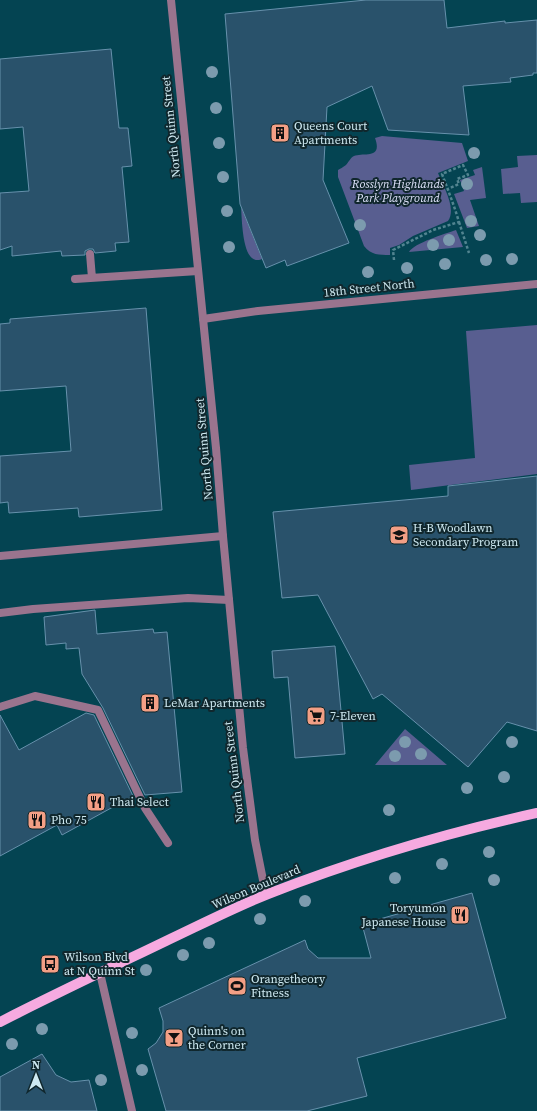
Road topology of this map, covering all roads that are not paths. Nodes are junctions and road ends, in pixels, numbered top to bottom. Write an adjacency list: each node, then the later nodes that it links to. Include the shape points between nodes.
1 (171, 0): 3 (street, North Quinn Street)
2 (90, 254): 4 (street)
3 (198, 271): 4 (street); 7 (street, North Quinn Street)
4 (92, 278): 5 (street)
5 (75, 279)
6 (537, 284): 7 (street, 18th Street North, via 258,311)
7 (203, 319): 8 (street, North Quinn Street)
8 (223, 536): 9 (street); 10 (street, North Quinn Street)
9 (0, 556)
10 (229, 600): 11 (street, via 188,598); 15 (street, North Quinn Street, via 252,822)
11 (0, 613)
12 (0, 707): 14 (street, via 35,696 98,710 145,808)
13 (537, 813): 15 (main road, Wilson Boulevard, via 413,845 317,875)
14 (168, 843)
15 (266, 895): 16 (main road, Wilson Boulevard)
16 (100, 973): 17 (main road, Wilson Boulevard); 18 (street)
17 (0, 1022)
18 (132, 1111)

